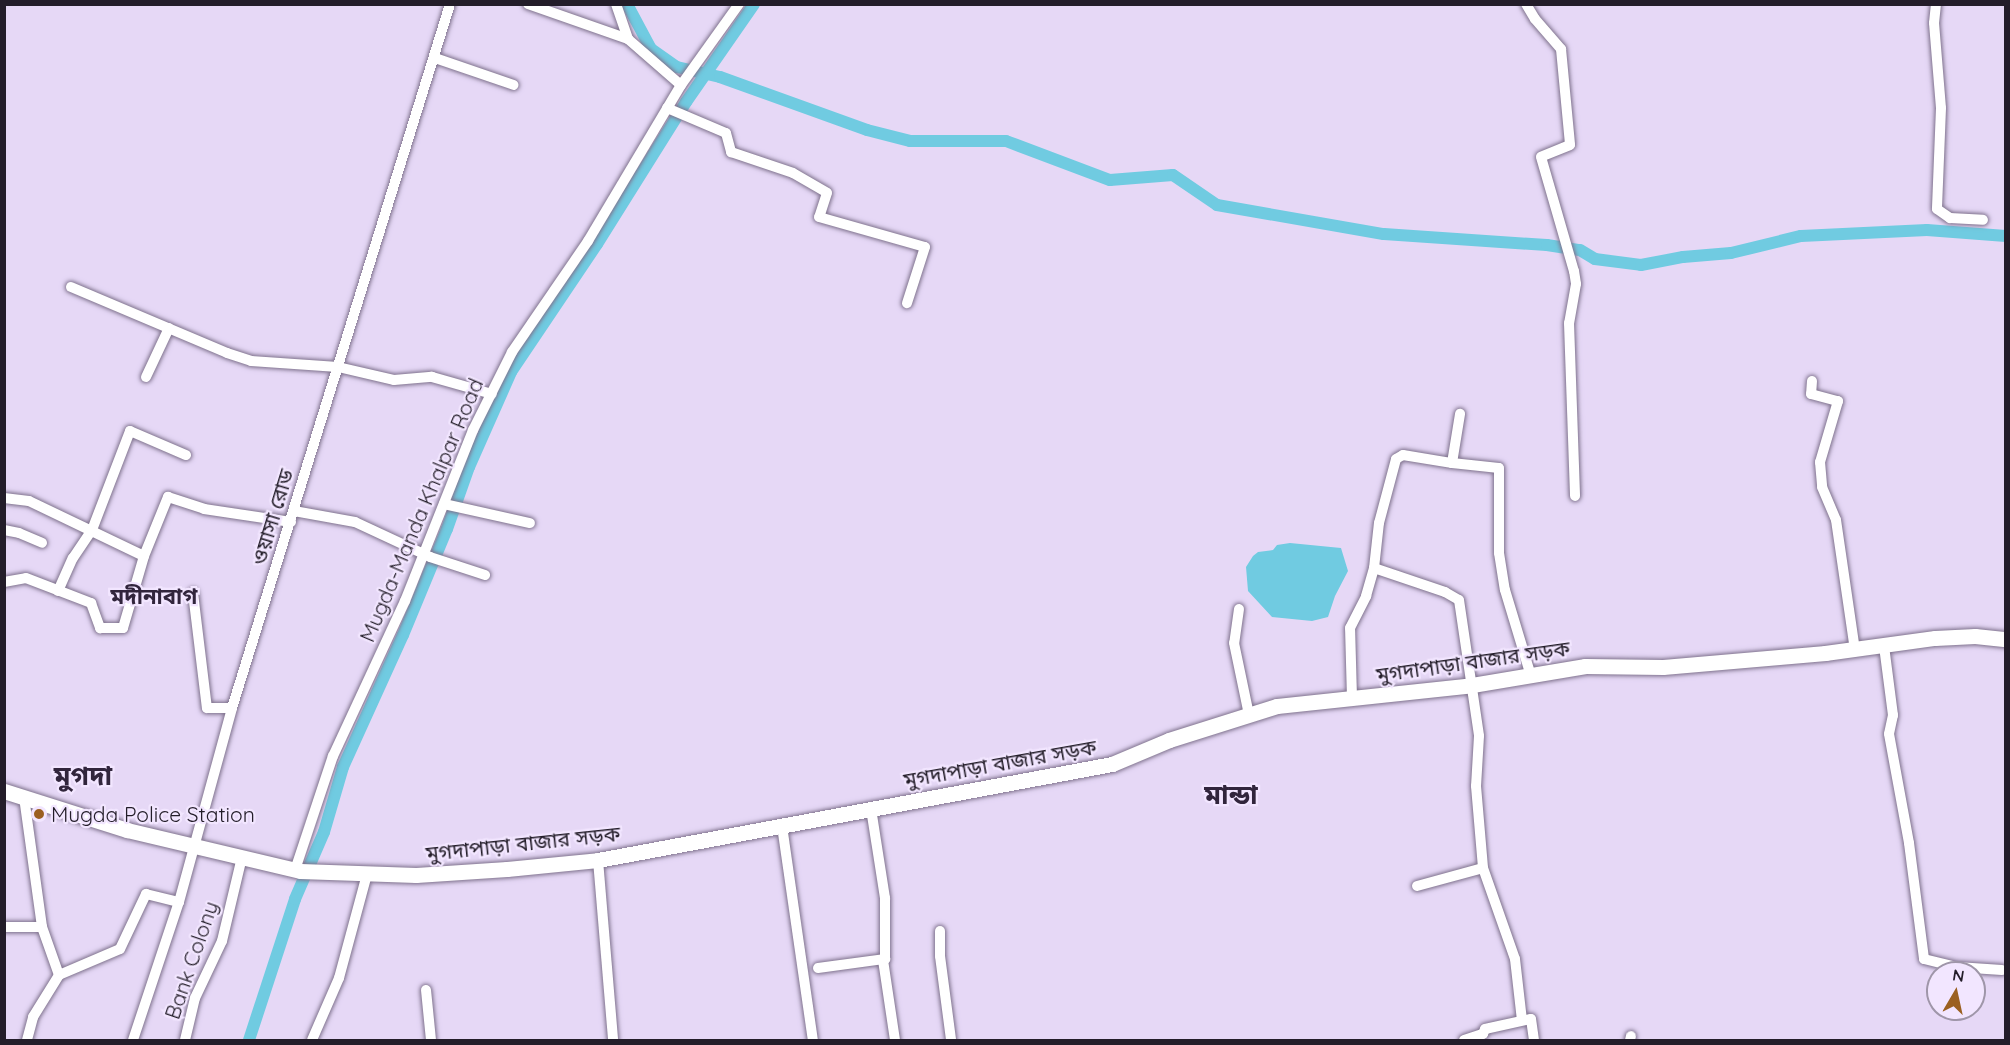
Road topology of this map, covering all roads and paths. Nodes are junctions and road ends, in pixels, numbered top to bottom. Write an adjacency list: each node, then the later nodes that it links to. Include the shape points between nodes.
1 (450, 4): 8 (street, ওয়াসা রোড)
2 (528, 4): 7 (street)
3 (616, 4): 7 (street)
4 (739, 4): 10 (street, Mugda-Manda Khalpar Road)
5 (1526, 4): 23 (street, via 1561,49 1570,145 1541,157 1576,284 1569,342)
6 (1936, 4): 12 (street, via 1941,108 1937,209 1950,218)
7 (627, 39): 10 (street)
8 (435, 58): 9 (street); 16 (street, ওয়াসা রোড)
9 (514, 85)
10 (681, 85): 11 (street, Mugda-Manda Khalpar Road)
11 (667, 108): 14 (street, via 726,133 731,152 793,173 827,193 819,217 924,247); 19 (street, Mugda-Manda Khalpar Road, via 588,240 526,329)
12 (1983, 220)
13 (71, 287): 15 (street)
14 (907, 303)
15 (170, 328): 16 (street, via 251,361); 17 (street)
16 (338, 367): 19 (street, via 393,380 432,377); 26 (street, ওয়াসা রোড)
17 (146, 376)
18 (1812, 381): 41 (street, via 1811,394 1838,401 1820,471 1822,488 1836,520)
19 (492, 394): 25 (street, Mugda-Manda Khalpar Road, via 473,430)
20 (1460, 414): 22 (street)
21 (186, 455): 29 (street, via 130,431)
22 (1452, 464): 33 (street, via 1403,455 1396,459 1379,523); 42 (street, via 1499,468 1499,553 1505,590)
23 (1575, 496)
24 (4, 498): 29 (street, via 29,501)
25 (451, 506): 27 (street); 32 (street, Mugda-Manda Khalpar Road)
26 (293, 516): 31 (street, via 213,511 168,497); 32 (street, via 355,522); 45 (street, ওয়াসা রোড)
27 (531, 523)
28 (4, 530): 30 (street)
29 (92, 530): 31 (street); 36 (street)
30 (42, 543)
31 (144, 556): 36 (street, via 123,628 100,628 91,603)
32 (431, 557): 34 (street); 55 (street, Mugda-Manda Khalpar Road, via 333,756)
33 (1374, 568): 43 (street, via 1459,600); 44 (street, via 1366,597 1350,628)
34 (485, 575)
35 (4, 582): 36 (street, via 26,578)
36 (58, 591)
37 (194, 593): 45 (street, via 207,708)
38 (1239, 609): 46 (street, via 1234,643)
39 (2006, 639): 40 (street, মুগদাপাড়া বাজার সড়ক, via 1975,636)
40 (1884, 646): 41 (street, মুগদাপাড়া বাজার সড়ক); 64 (street, via 1893,715 1890,742 1910,843 1924,959 1957,967)
41 (1855, 650): 42 (street, মুগদাপাড়া বাজার সড়ক, via 1663,667 1585,666)
42 (1530, 673): 43 (street, মুগদাপাড়া বাজার সড়ক)
43 (1472, 685): 44 (street, মুগদাপাড়া বাজার সড়ক); 54 (street, via 1479,736 1476,786)
44 (1352, 698): 46 (street, মুগদাপাড়া বাজার সড়ক, via 1277,706)
45 (232, 708): 51 (street, ওয়াসা রোড)
46 (1249, 715): 49 (street, মুগদাপাড়া বাজার সড়ক, via 1169,740 1112,764)
47 (4, 790): 48 (street, মুগদাপাড়া বাজার সড়ক)
48 (24, 797): 51 (street, মুগদাপাড়া বাজার সড়ক, via 127,830); 60 (street)
49 (871, 808): 50 (street, মুগদাপাড়া বাজার সড়ক); 62 (street, via 885,898)
50 (782, 826): 53 (street, মুগদাপাড়া বাজার সড়ক); 74 (street)
51 (193, 846): 52 (street, মুগদাপাড়া বাজার সড়ক); 58 (street, ওয়াসা রোড)
52 (242, 857): 55 (street, মুগদাপাড়া বাজার সড়ক); 70 (street, Bank Colony, via 222,941 195,998)
53 (598, 860): 56 (street, মুগদাপাড়া বাজার সড়ক, via 416,875); 73 (street)
54 (1483, 868): 57 (street); 67 (street, via 1515,960)
55 (297, 871): 56 (street, মুগদাপাড়া বাজার সড়ক)
56 (367, 874): 71 (street, via 339,978)
57 (1417, 886)
58 (179, 902): 65 (street, via 146,894 120,949); 69 (street, ওয়াসা রোড)
59 (4, 927): 60 (street)
60 (42, 927): 65 (street)
61 (940, 931): 76 (street)
62 (883, 960): 63 (street); 75 (street)
63 (818, 968)
64 (2002, 970)
65 (59, 975): 68 (street, via 33,1017)
66 (426, 990): 72 (street)
67 (1522, 1020): 77 (street, via 1485,1029 1483,1034); 78 (street, via 1531,1019)
68 (27, 1041)
69 (133, 1041)
70 (185, 1041)
71 (312, 1041)
72 (431, 1041)
73 (613, 1041)
74 (813, 1041)
75 (895, 1041)
76 (951, 1041)
77 (1464, 1041)
78 (1534, 1041)

